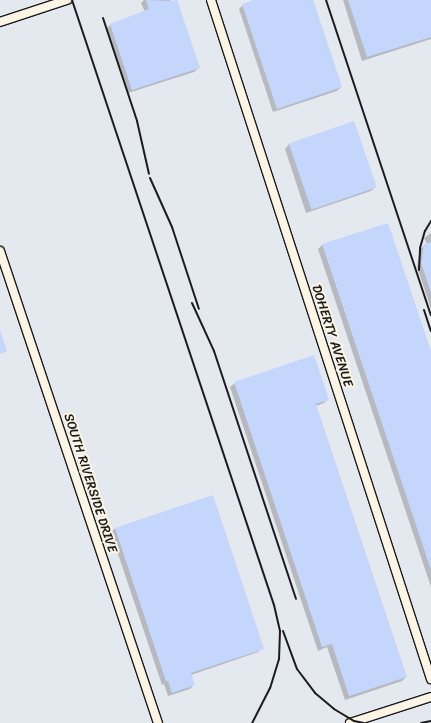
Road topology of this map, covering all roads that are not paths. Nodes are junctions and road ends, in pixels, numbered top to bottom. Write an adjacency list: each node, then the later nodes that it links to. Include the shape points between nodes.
1 (66, 0): 3 (street)
2 (211, 0): 5 (street, DOHERTY AVENUE)
3 (0, 22)
4 (0, 251): 7 (street, SOUTH RIVERSIDE DRIVE)
5 (431, 679)
6 (431, 697): 8 (street)
7 (158, 723)
8 (350, 723)

